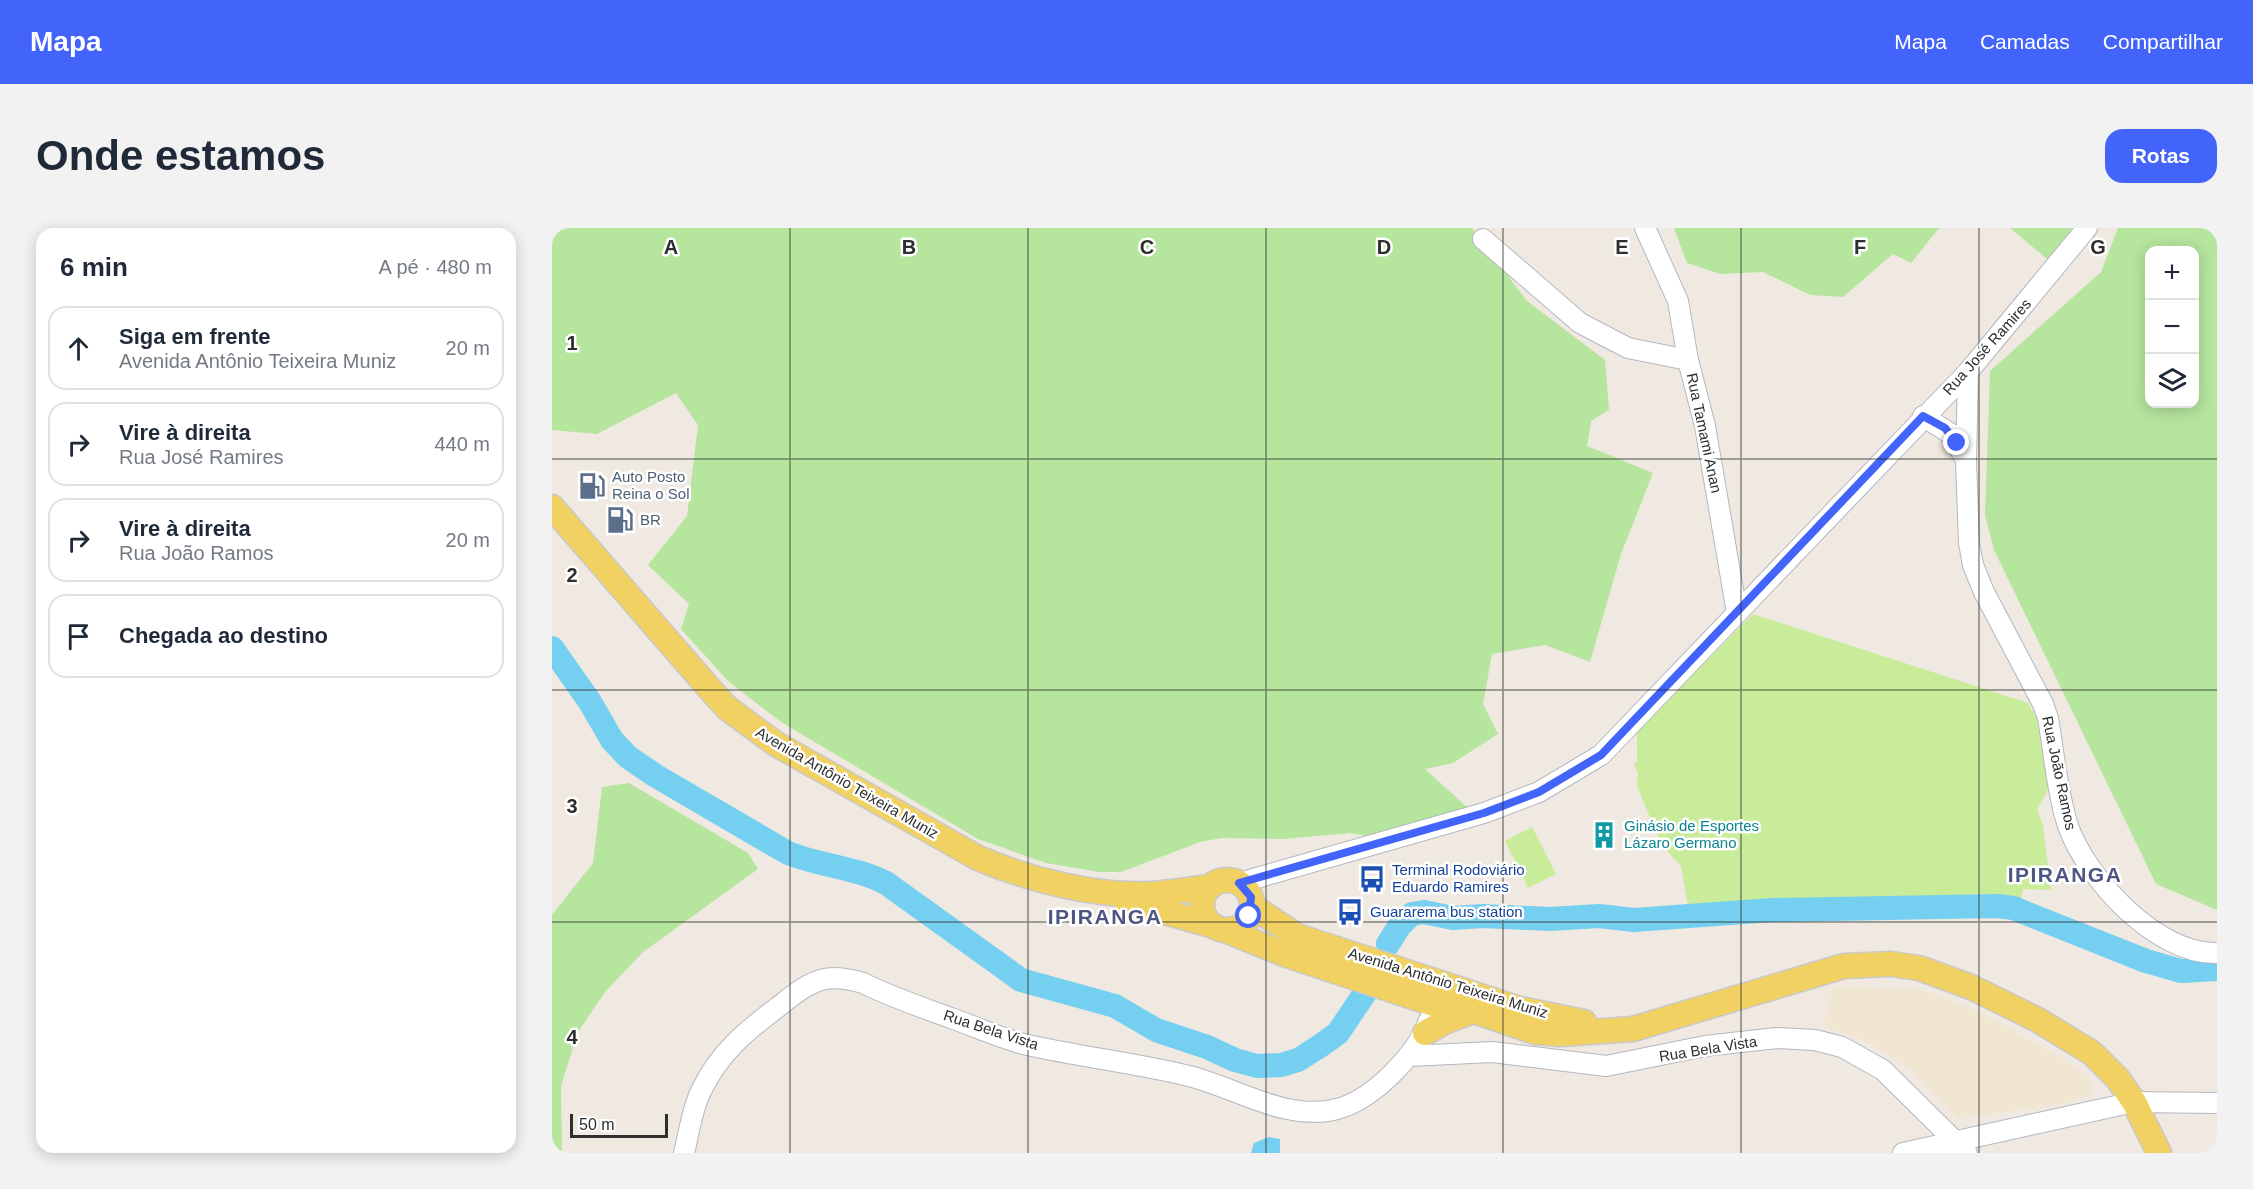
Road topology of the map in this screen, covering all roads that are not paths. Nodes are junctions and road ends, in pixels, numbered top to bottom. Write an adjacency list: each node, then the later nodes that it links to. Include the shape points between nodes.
1 (1645, 228): 4 (street, Rua Tamami Anan, via 1678,301)
2 (2087, 228): 5 (street, Rua José Ramires)
3 (1483, 238): 4 (street, via 1580,323 1628,348)
4 (1688, 360): 9 (street, Rua Tamami Anan, via 1705,426)
5 (1968, 372): 6 (street, Rua José Ramires); 7 (street, Rua João Ramos)
6 (1923, 416): 7 (street, Rua João Ramos, via 1951,434); 9 (street, Rua José Ramires)
7 (1966, 461): 15 (street, Rua João Ramos, via 1973,565 2043,704 2064,810 2076,846 2090,868 2151,932 2183,948)
8 (552, 507): 12 (main road, Avenida Antônio Teixeira Muniz, via 708,687 748,725 978,858 1027,876)
9 (1737, 613): 10 (street, Rua José Ramires, via 1601,755 1539,792 1484,813)
10 (1239, 883): 11 (main road, Avenida Antônio Teixeira Muniz, via 1226,881); 13 (main road, Avenida Antônio Teixeira Muniz, via 1248,891)
11 (1210, 887): 12 (main road, Avenida Antônio Teixeira Muniz, via 1148,894); 14 (main road, via 1202,903 1207,920)
12 (1086, 889): 14 (main road, Avenida Antônio Teixeira Muniz)
13 (1252, 906): 14 (main road, via 1243,924); 16 (main road, Avenida Antônio Teixeira Muniz, via 1297,936)
14 (1219, 928): 17 (main road, Avenida Antônio Teixeira Muniz)
15 (2217, 953)
16 (1433, 978): 18 (street); 20 (main road, Avenida Antônio Teixeira Muniz, via 1541,1014 1584,1022)
17 (1406, 995): 18 (main road, Avenida Antônio Teixeira Muniz); 21 (main road, via 1416,1013)
18 (1434, 1004): 19 (main road, Avenida Antônio Teixeira Muniz); 21 (street)
19 (1474, 1011): 20 (main road, Avenida Antônio Teixeira Muniz, via 1535,1032 1560,1034 1612,1033); 21 (main road, via 1446,1021)
20 (1656, 1020): 22 (main road, Avenida Antônio Teixeira Muniz, via 1844,966 1891,964 1919,968 1971,987 2066,1035 2092,1053)
21 (1418, 1043): 24 (street, Rua Bela Vista, via 1606,1066 1705,1046 1777,1038 1815,1040 1842,1047 1883,1070); 25 (street, Rua Bela Vista, via 1359,1099 1339,1109 1297,1110 1192,1077 1027,1045 862,982 820,980 798,992 733,1043 716,1062 699,1094)
22 (2134, 1102): 23 (street); 24 (street); 27 (main road, Avenida Antônio Teixeira Muniz)
23 (2217, 1103)
24 (1961, 1147): 26 (street)
25 (684, 1153)
26 (1903, 1153)
27 (2159, 1153)

